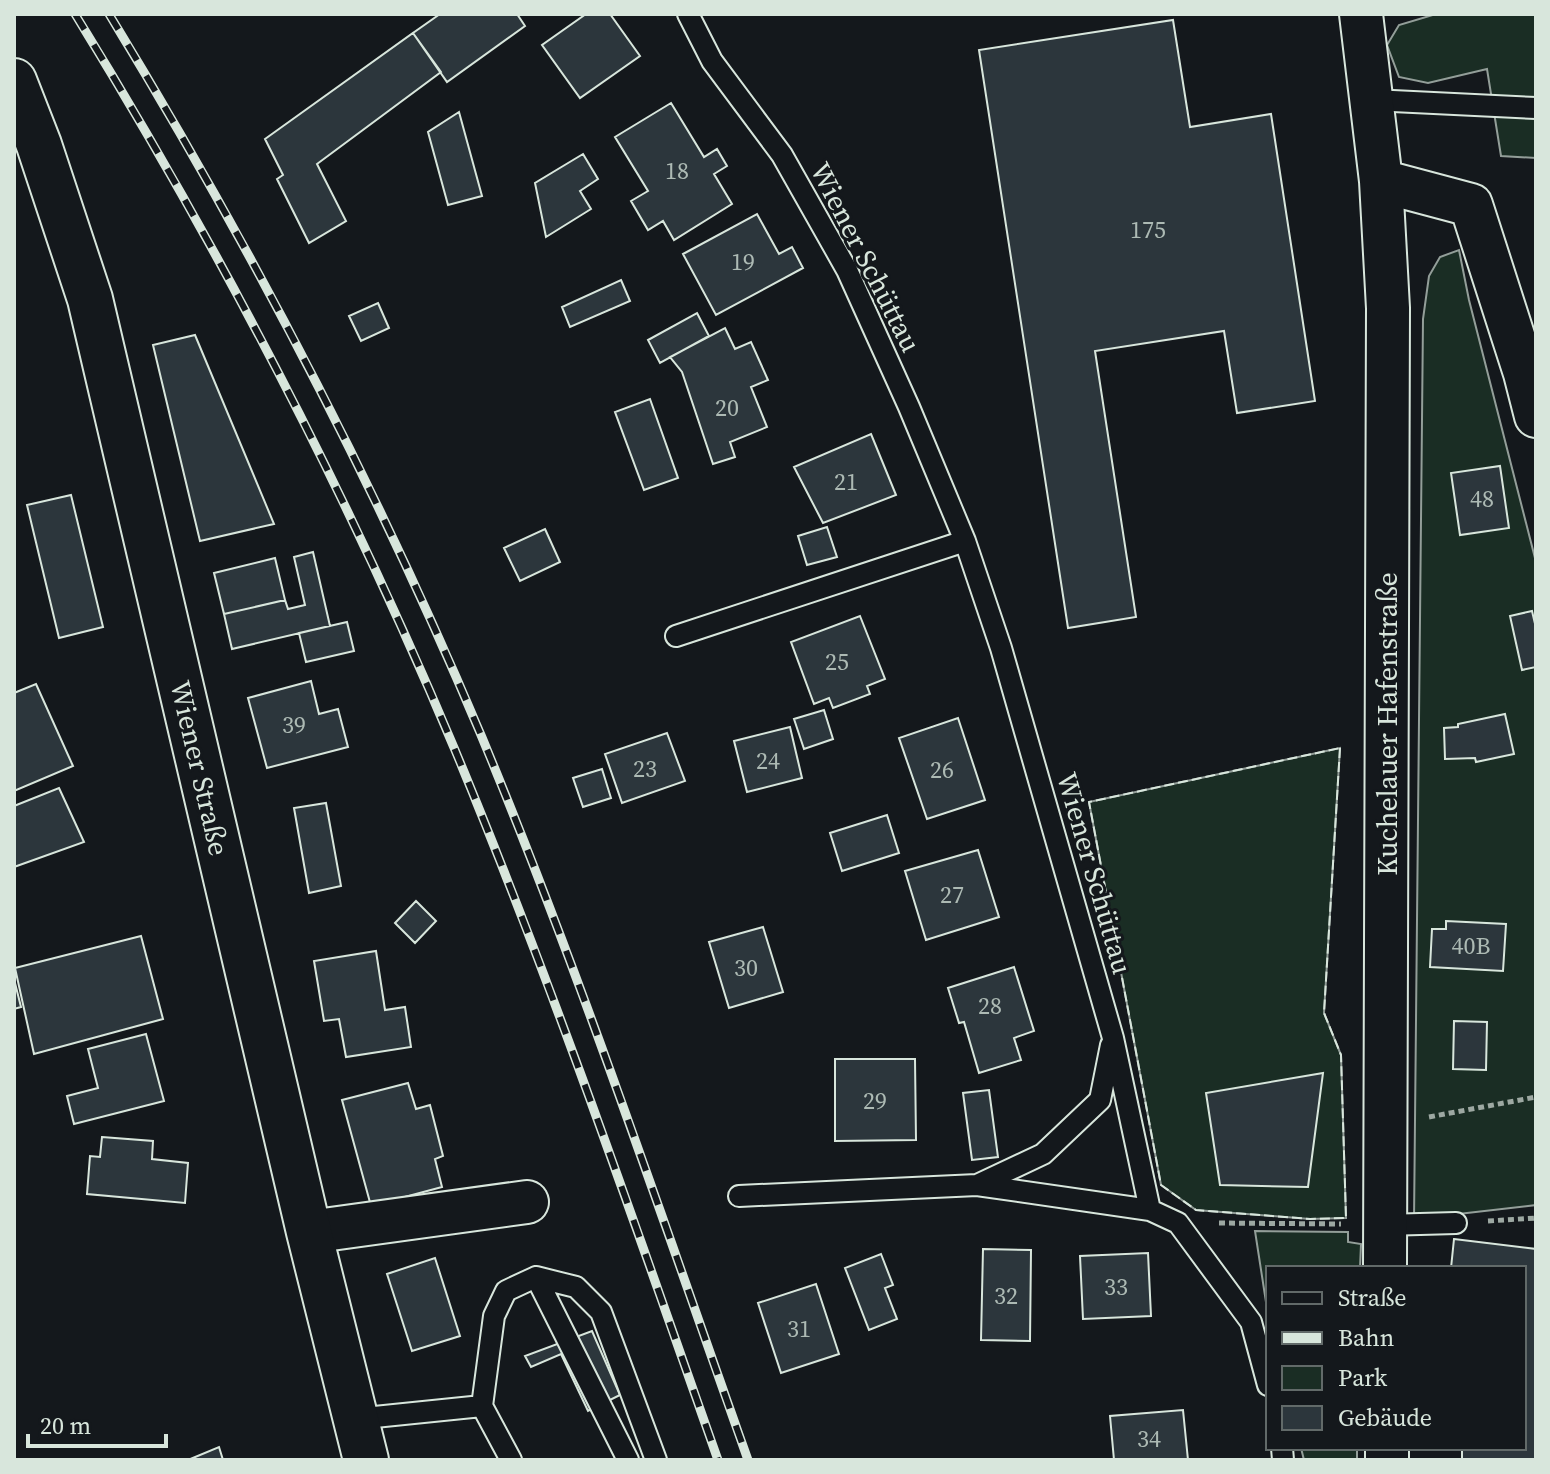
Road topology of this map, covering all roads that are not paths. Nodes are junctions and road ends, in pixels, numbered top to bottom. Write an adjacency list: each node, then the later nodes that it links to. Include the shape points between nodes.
1 (688, 14): 8 (lane, Wiener Schüttau, via 712,61 782,155 847,270)
2 (1361, 14): 4 (street, Kuchelauer Hafenstraße)
3 (14, 81): 17 (main road, Wiener Straße, via 90,299)
4 (1372, 100): 5 (lane); 6 (street, Kuchelauer Hafenstraße)
5 (1536, 108)
6 (1381, 181): 7 (street, via 1471,205); 16 (street, Kuchelauer Hafenstraße, via 1388,308)
7 (1536, 416)
8 (965, 541): 9 (lane); 10 (lane, Wiener Schüttau)
9 (676, 636)
10 (1113, 1038): 11 (lane, Wiener Schüttau, via 1100,1100 1043,1154); 14 (lane, Wiener Schüttau)
11 (977, 1185): 12 (lane, Wiener Schüttau); 14 (lane, Wiener Schüttau)
12 (739, 1196)
13 (527, 1202): 17 (street)
14 (1150, 1210): 20 (lane, Wiener Schüttau, via 1178,1223 1251,1322)
15 (1456, 1223): 16 (lane)
16 (1384, 1225): 18 (street, Kuchelauer Hafenstraße)
17 (309, 1232): 22 (main road, Wiener Straße)
18 (1385, 1266)
19 (536, 1277): 21 (lane, via 506,1291 494,1316); 24 (lane); 25 (lane, via 576,1287 601,1312)
20 (1266, 1378)
21 (482, 1406): 22 (lane); 23 (lane)
22 (360, 1440)
23 (511, 1460)
24 (628, 1460)
25 (656, 1460)

